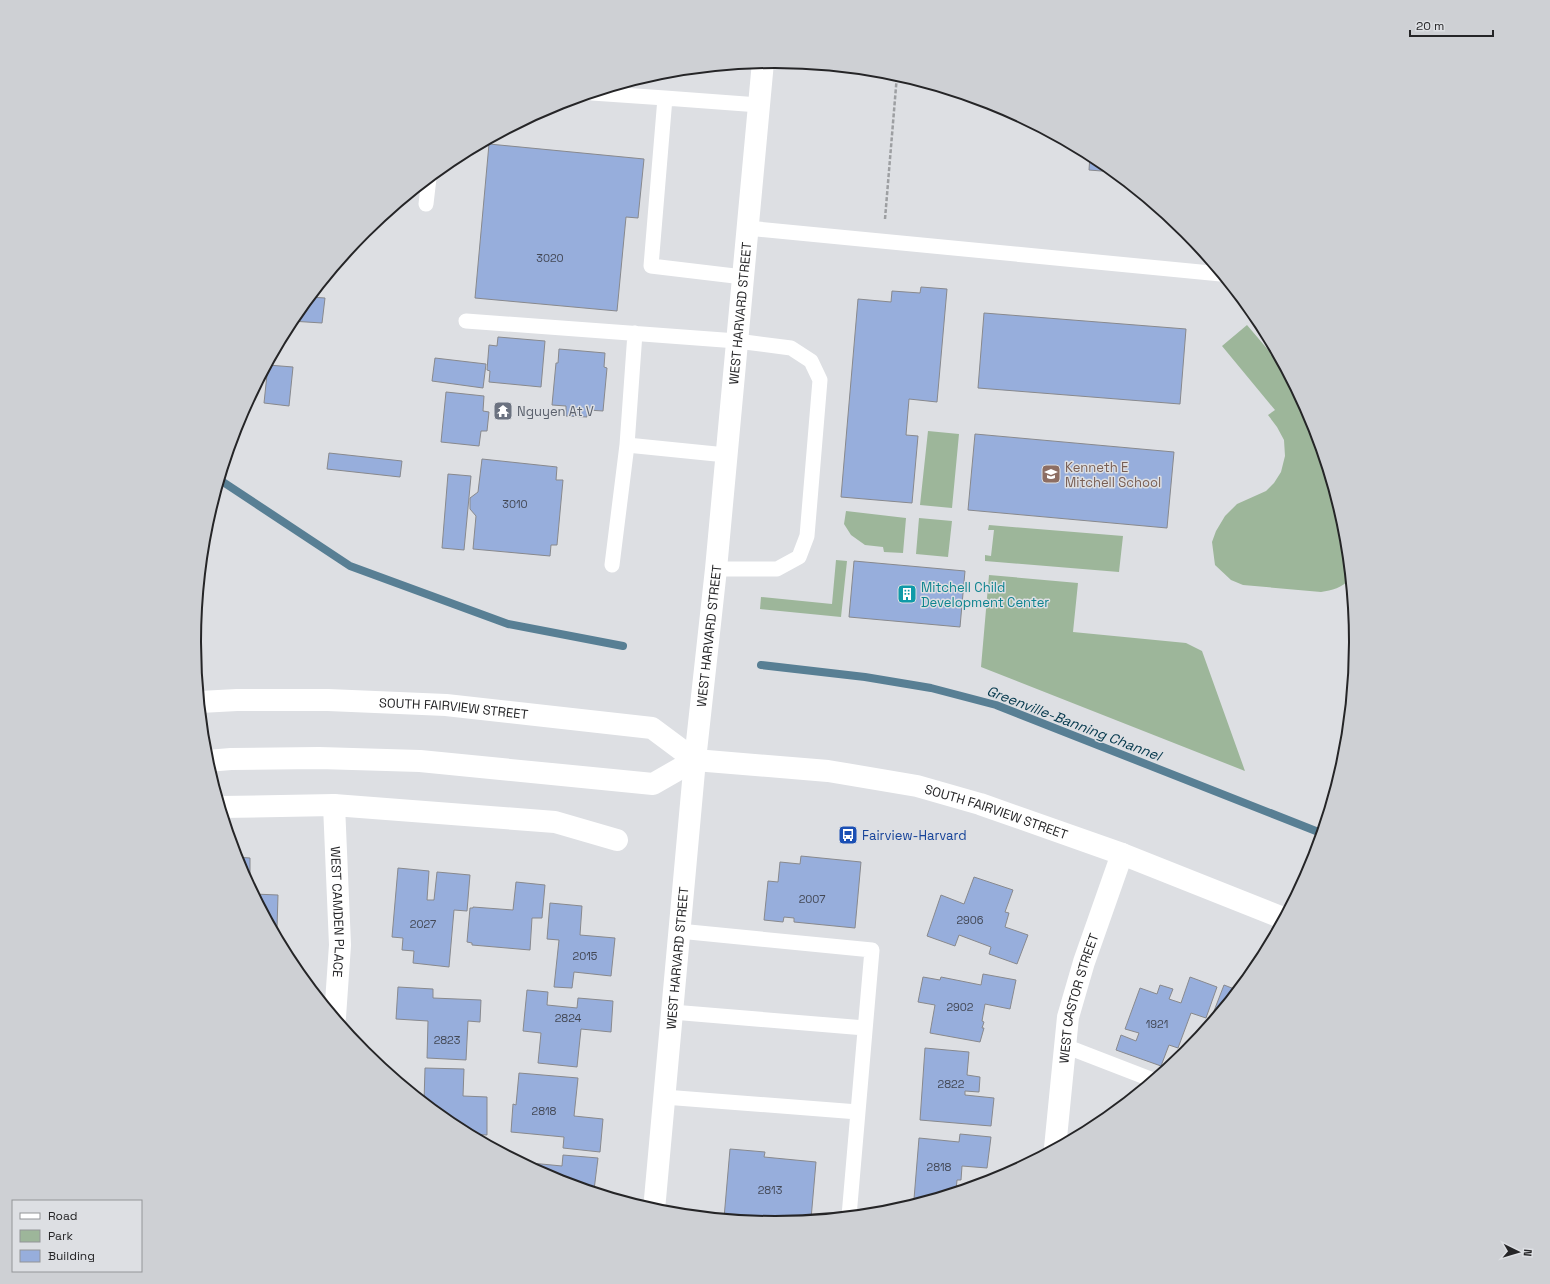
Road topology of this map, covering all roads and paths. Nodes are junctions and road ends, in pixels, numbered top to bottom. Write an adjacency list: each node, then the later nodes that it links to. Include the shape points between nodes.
1 (762, 68): 5 (street, WEST HARVARD STREET)
2 (897, 81): 9 (path)
3 (605, 94): 4 (lane)
4 (665, 98): 5 (lane); 11 (lane, via 651,266)
5 (759, 105): 8 (street, WEST HARVARD STREET)
6 (428, 185): 7 (lane)
7 (426, 204)
8 (747, 228): 9 (lane); 11 (street, WEST HARVARD STREET)
9 (884, 241): 10 (lane)
10 (1214, 273)
11 (743, 277): 14 (street, WEST HARVARD STREET)
12 (466, 321): 13 (lane)
13 (635, 334): 14 (lane); 15 (lane)
14 (737, 341): 16 (street, WEST HARVARD STREET); 18 (lane, via 791,348 811,361 820,380 807,536 799,557 777,569)
15 (627, 445): 16 (lane); 17 (lane)
16 (726, 455): 18 (street, WEST HARVARD STREET)
17 (612, 565)
18 (716, 569): 21 (street, WEST HARVARD STREET)
19 (204, 702): 21 (street, SOUTH FAIRVIEW STREET, via 328,700 446,706 652,728)
20 (214, 760): 21 (street, via 319,758 420,761 653,784)
21 (695, 760): 25 (street, SOUTH FAIRVIEW STREET, via 828,772 917,786 980,804); 27 (street, WEST HARVARD STREET)
22 (334, 806): 23 (street); 24 (street, via 555,822); 28 (street, WEST CAMDEN PLACE, via 340,945)
23 (225, 807)
24 (617, 840)
25 (1122, 854): 26 (street, SOUTH FAIRVIEW STREET); 31 (street, WEST CASTOR STREET, via 1084,962 1068,1017)
26 (1279, 916)
27 (679, 931): 29 (street, WEST HARVARD STREET); 30 (lane, via 872,950)
28 (335, 1010)
29 (672, 1012): 30 (lane); 33 (street, WEST HARVARD STREET)
30 (866, 1028): 34 (lane)
31 (1066, 1046): 32 (lane); 35 (street, WEST CASTOR STREET)
32 (1148, 1078)
33 (664, 1097): 34 (lane); 36 (street, WEST HARVARD STREET)
34 (858, 1112): 37 (lane)
35 (1056, 1142)
36 (655, 1203)
37 (849, 1211)

